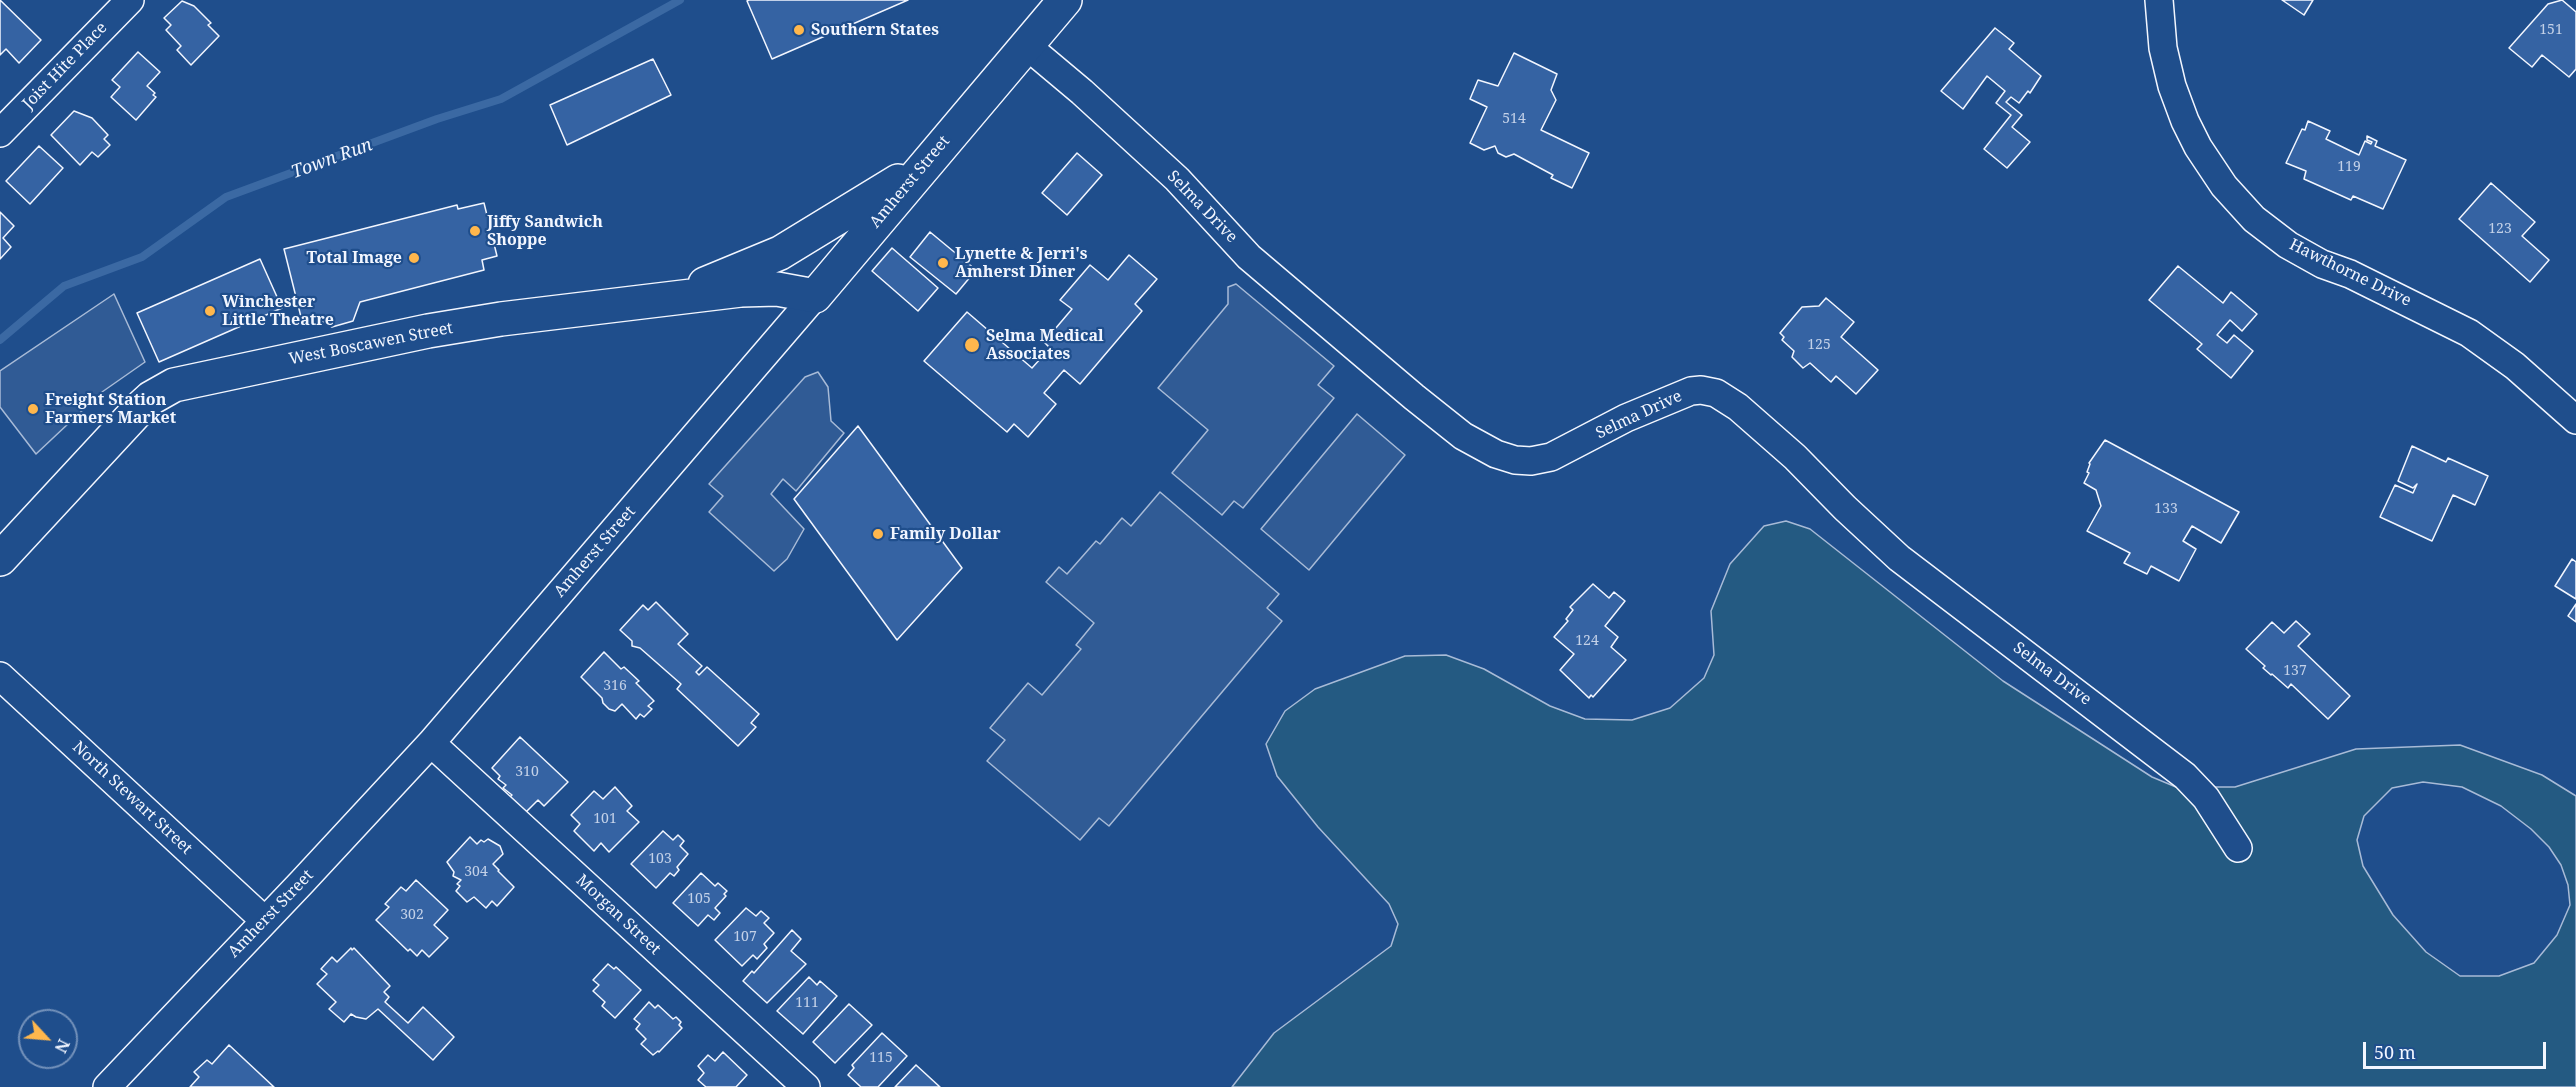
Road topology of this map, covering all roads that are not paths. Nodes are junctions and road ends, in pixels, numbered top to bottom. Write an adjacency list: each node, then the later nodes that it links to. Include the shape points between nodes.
1 (130, 0): 5 (street, Joist Hite Place)
2 (1065, 0): 4 (main road, Amherst Street)
3 (2161, 4): 9 (street, Hawthorne Drive, via 2163,48 2185,121 2224,186 2254,219 2313,259 2469,333 2515,366)
4 (1026, 45): 6 (main road, Amherst Street); 13 (street, Selma Drive, via 1177,179 1249,257 1463,436 1496,454 1515,460 1551,458 1626,418 1691,391 1716,393 1738,407 1899,558 2185,776 2206,798)
5 (0, 133)
6 (924, 164): 7 (main road, Amherst Street); 8 (main road, via 780,253)
7 (815, 296): 8 (main road, West Boscawen Street, via 777,289); 12 (street, Amherst Street)
8 (666, 299): 10 (main road, West Boscawen Street, via 428,331 174,385 140,408)
9 (2576, 420)
10 (0, 559)
11 (0, 676): 14 (street, North Stewart Street)
12 (431, 742): 14 (street, Amherst Street); 15 (street, Morgan Street)
13 (2238, 848)
14 (264, 920): 16 (street, Amherst Street)
15 (799, 1085)
16 (107, 1087)

